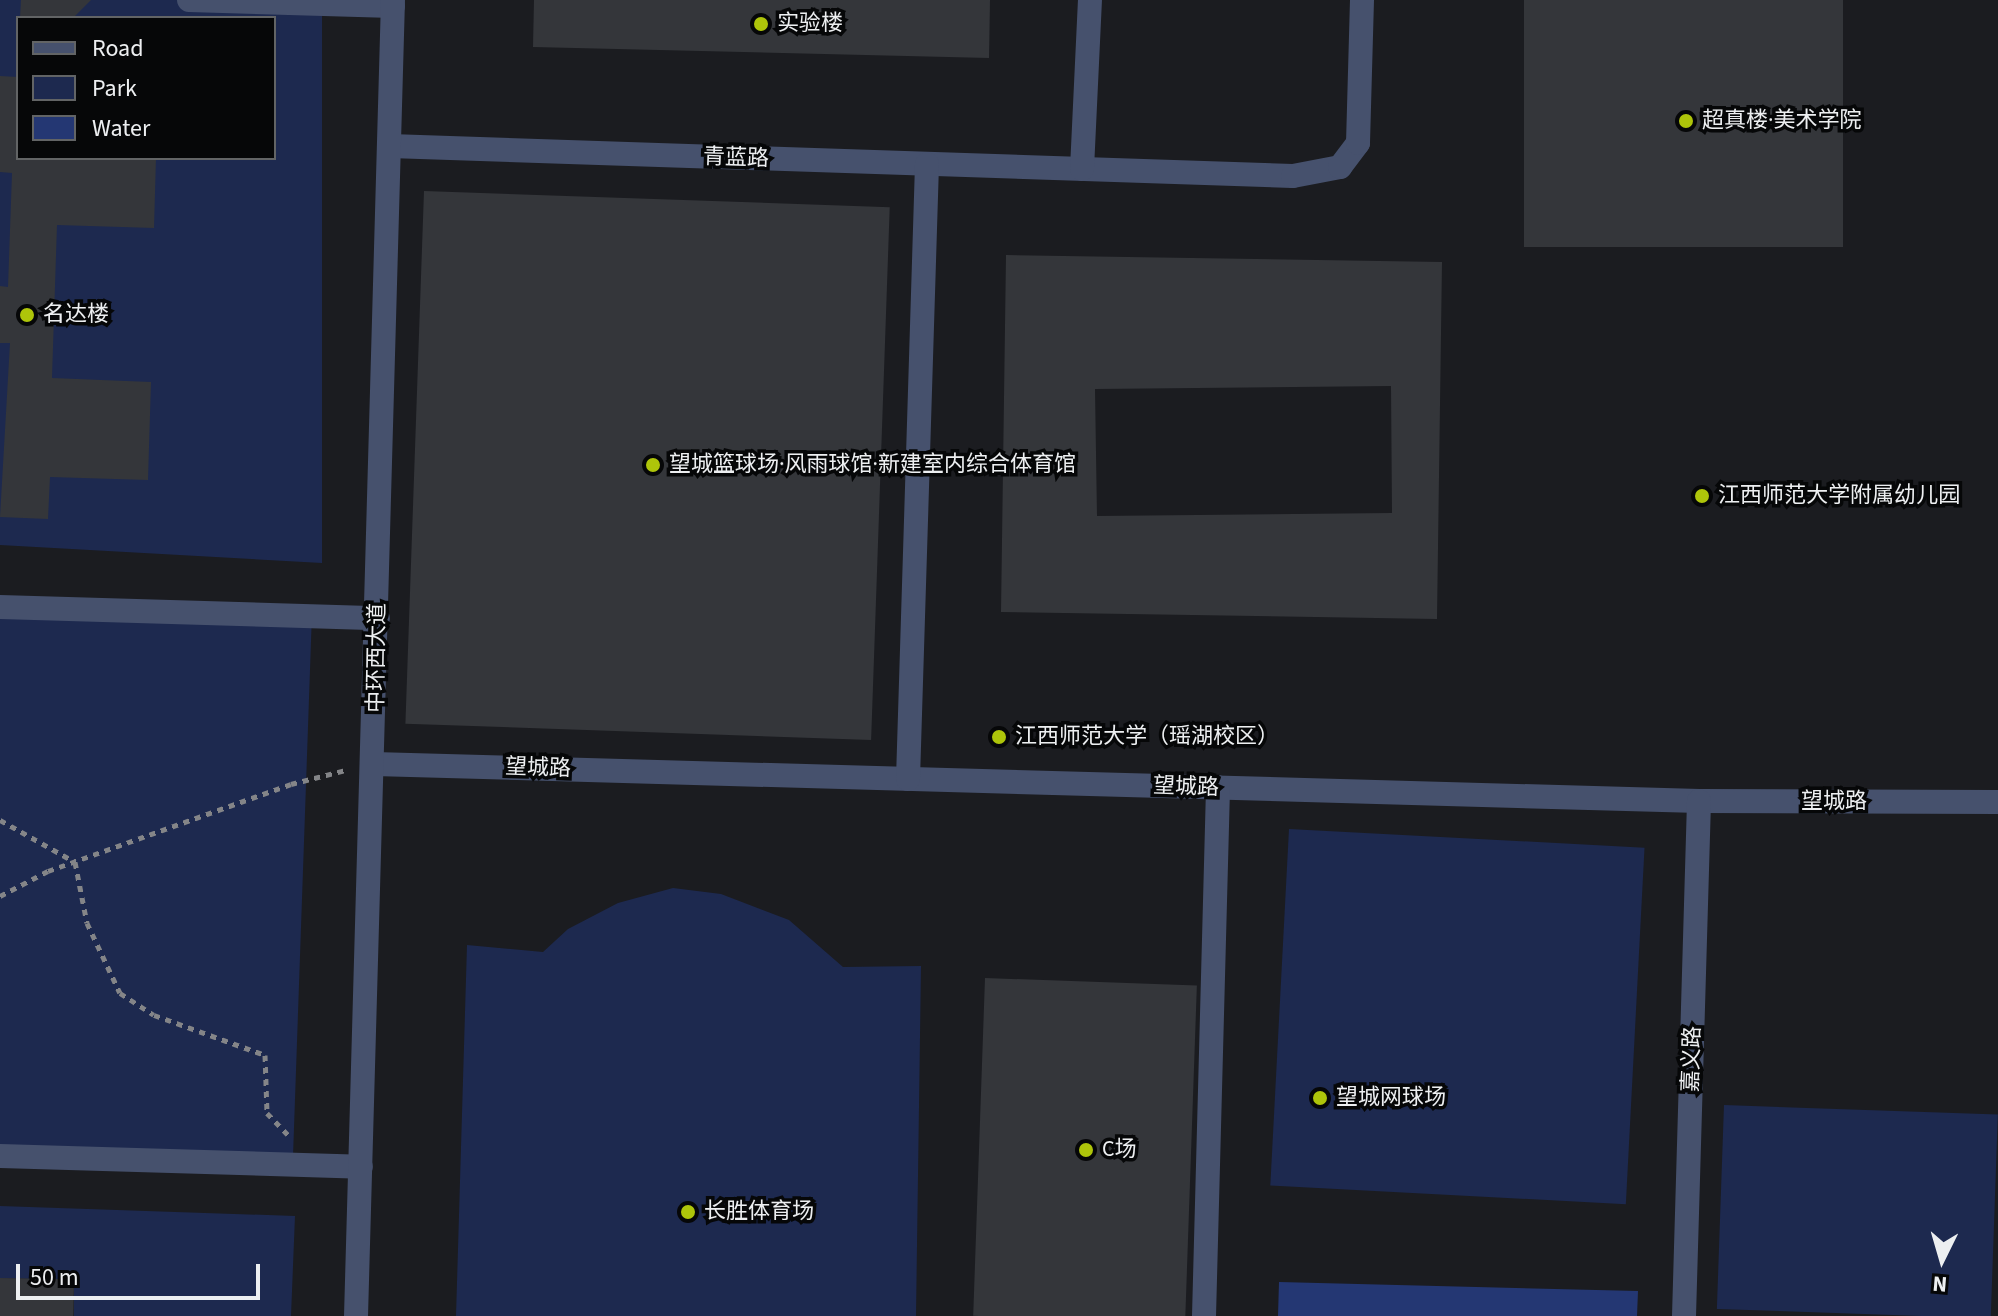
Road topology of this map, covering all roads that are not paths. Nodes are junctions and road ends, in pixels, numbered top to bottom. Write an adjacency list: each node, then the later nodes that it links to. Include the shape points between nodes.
1 (189, 0): 4 (street)
2 (1090, 0): 7 (street)
3 (1362, 0): 7 (street, 青蓝路, via 1358,143 1340,167 1293,176)
4 (393, 3): 5 (street, 中环西大道)
5 (390, 146): 6 (street, 青蓝路); 9 (street, 中环西大道)
6 (927, 164): 7 (street, 青蓝路); 11 (street)
7 (1082, 169)
8 (0, 607): 9 (street)
9 (378, 618): 10 (street, 中环西大道)
10 (374, 764): 11 (street, 望城路); 16 (street, 中环西大道)
11 (908, 779): 12 (street, 望城路)
12 (1218, 787): 13 (street, 望城路); 18 (street)
13 (1699, 801): 14 (street, 望城路); 19 (street, 嘉义路)
14 (1998, 802)
15 (0, 1156): 16 (street)
16 (361, 1167): 17 (street, 中环西大道)
17 (356, 1316)
18 (1204, 1316)
19 (1684, 1316)

